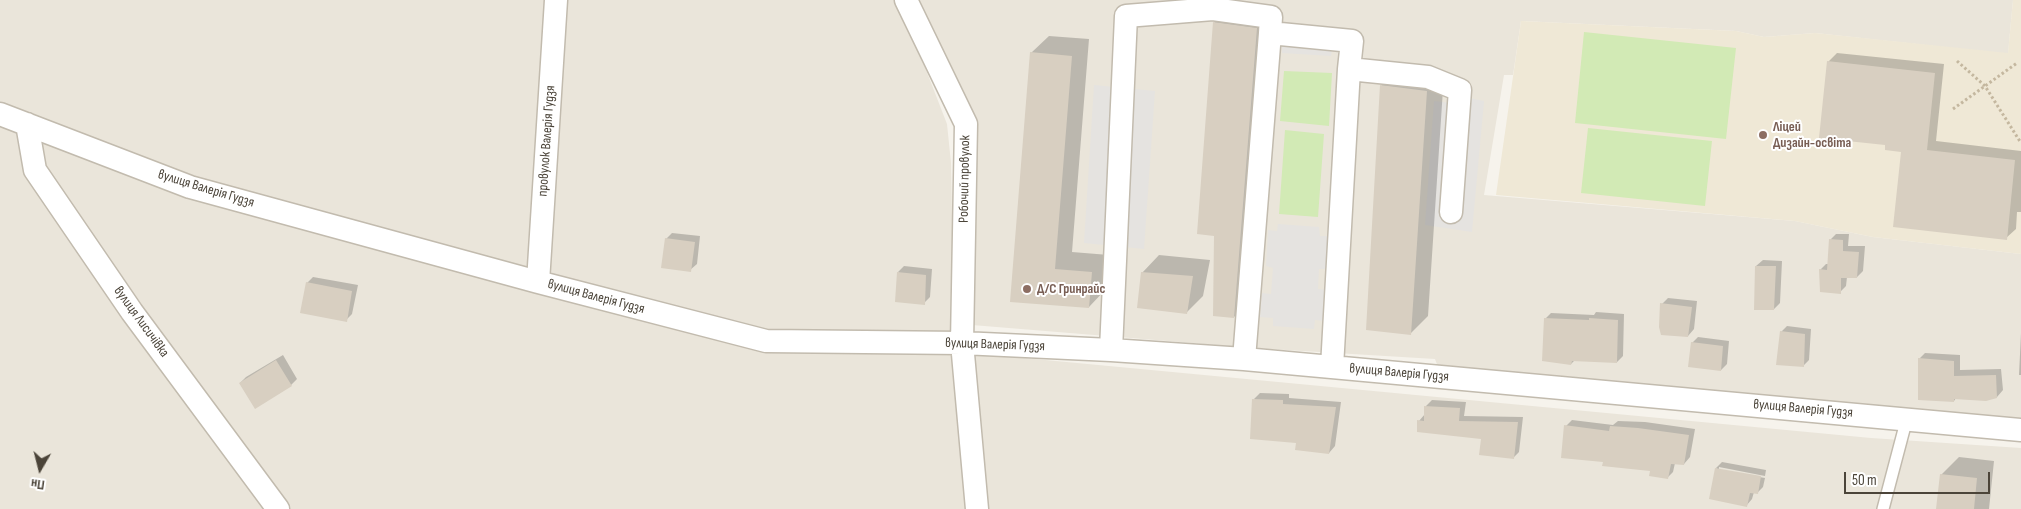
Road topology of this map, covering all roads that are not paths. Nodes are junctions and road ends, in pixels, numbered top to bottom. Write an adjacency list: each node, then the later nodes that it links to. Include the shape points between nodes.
1 (556, 0): 8 (street, провулок Валерія Гудзя)
2 (906, 0): 9 (street, Робочий провулок, via 966,124)
3 (1270, 33): 4 (street, via 1352,41); 10 (street, via 1271,17 1213,9 1126,16); 11 (street)
4 (1349, 69): 7 (street, via 1428,77 1460,90); 12 (street)
5 (0, 114): 6 (street, вулиця Валерія Гудзя)
6 (27, 124): 8 (street, вулиця Валерія Гудзя, via 190,187); 15 (street, вулиця Лисичівка, via 35,170 132,312)
7 (1451, 212)
8 (538, 282): 9 (street, вулиця Валерія Гудзя, via 766,342)
9 (962, 343): 10 (street, вулиця Валерія Гудзя); 16 (street, Робочий провулок)
10 (1111, 350): 11 (street, вулиця Валерія Гудзя)
11 (1244, 359): 12 (street, вулиця Валерія Гудзя)
12 (1332, 367): 13 (street, вулиця Валерія Гудзя)
13 (1907, 418): 14 (street, вулиця Валерія Гудзя); 17 (lane)
14 (2021, 430)
15 (278, 509)
16 (977, 509)
17 (1883, 509)

